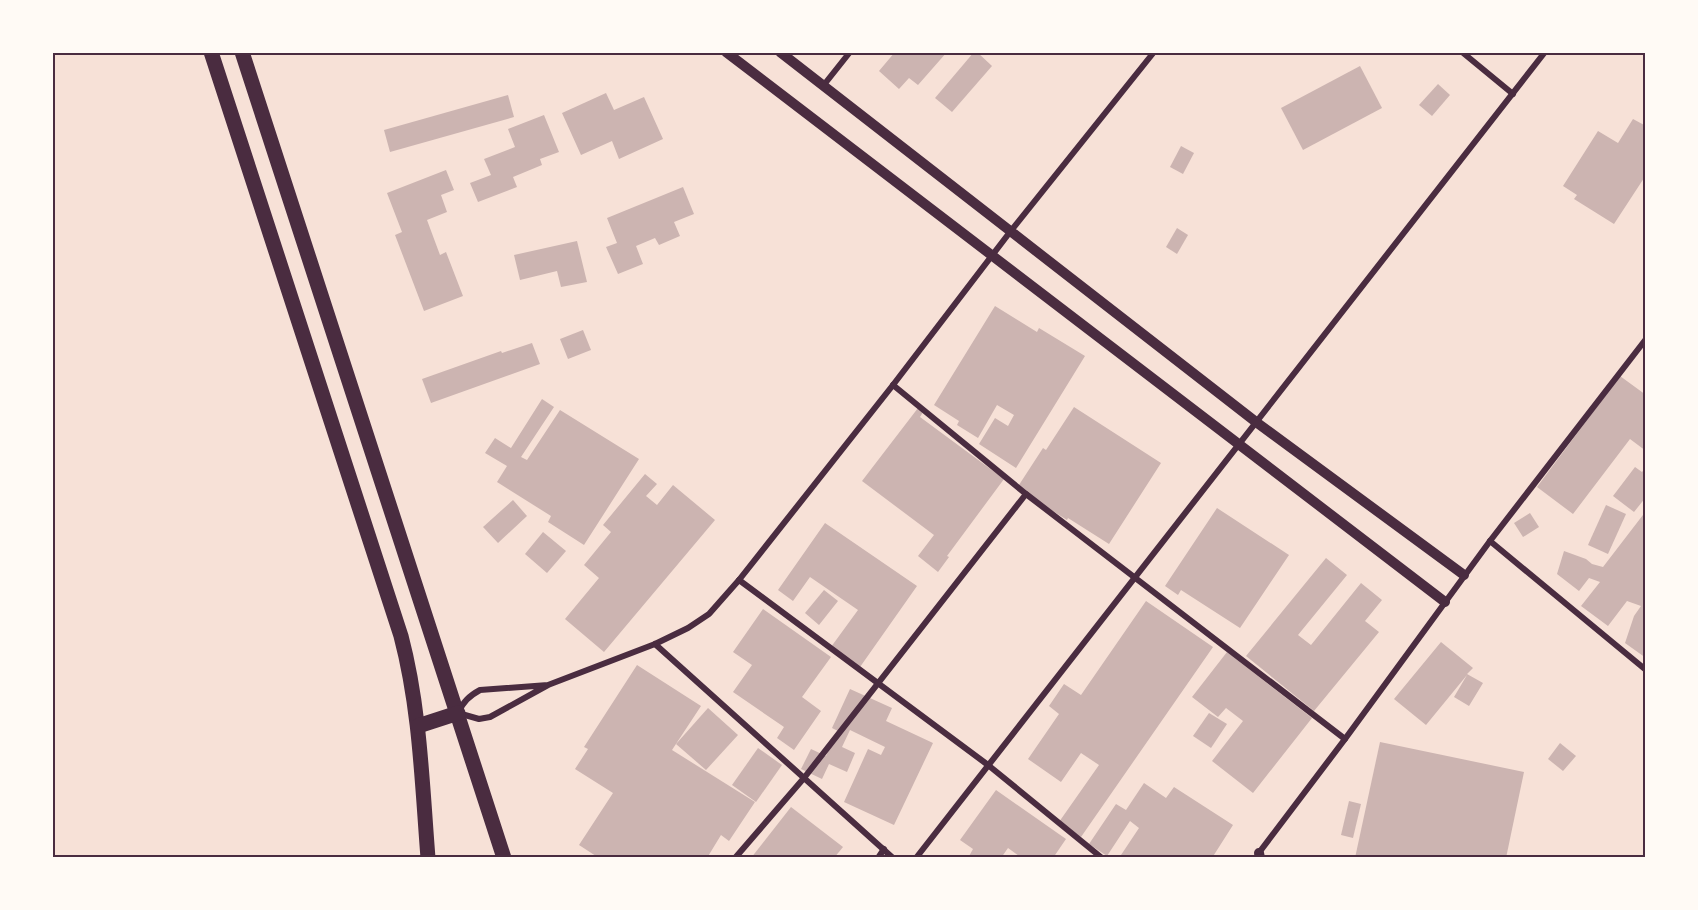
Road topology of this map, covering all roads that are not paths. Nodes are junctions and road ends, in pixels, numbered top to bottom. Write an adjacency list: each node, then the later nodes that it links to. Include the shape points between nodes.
1 (211, 52): 28 (main road, via 401,636)
2 (242, 52): 27 (main road)
3 (726, 52): 12 (street)
4 (780, 52): 9 (street)
5 (850, 52): 9 (street)
6 (1154, 52): 11 (street)
7 (1462, 52): 10 (street)
8 (1545, 52): 10 (street)
9 (823, 86): 11 (street)
10 (1513, 94): 15 (street)
11 (1010, 232): 12 (street); 15 (street)
12 (992, 255): 14 (street); 16 (street)
13 (1646, 339): 18 (street)
14 (893, 385): 17 (street); 21 (street)
15 (1256, 422): 16 (street); 19 (street)
16 (1239, 444): 20 (street); 22 (street)
17 (1026, 494): 20 (street); 25 (street)
18 (1490, 541): 19 (street); 24 (street)
19 (1464, 575): 22 (street)
20 (1134, 578): 29 (street); 30 (street)
21 (739, 580): 23 (street, via 709,614); 25 (street)
22 (1446, 602): 29 (street)
23 (656, 644): 26 (street); 31 (street)
24 (1646, 670)
25 (879, 684): 30 (street); 31 (street)
26 (548, 685): 27 (street, via 490,717); 27 (street, via 480,690 463,703)
27 (458, 713): 28 (main road); 35 (main road)
28 (418, 726): 34 (main road)
29 (1345, 739): 33 (street)
30 (988, 765): 39 (street); 40 (street)
31 (804, 778): 32 (street); 36 (street)
32 (884, 849): 37 (street); 38 (street)
33 (1258, 856)
34 (428, 858)
35 (504, 858)
36 (735, 858)
37 (878, 858)
38 (894, 858)
39 (916, 858)
40 (1102, 858)

